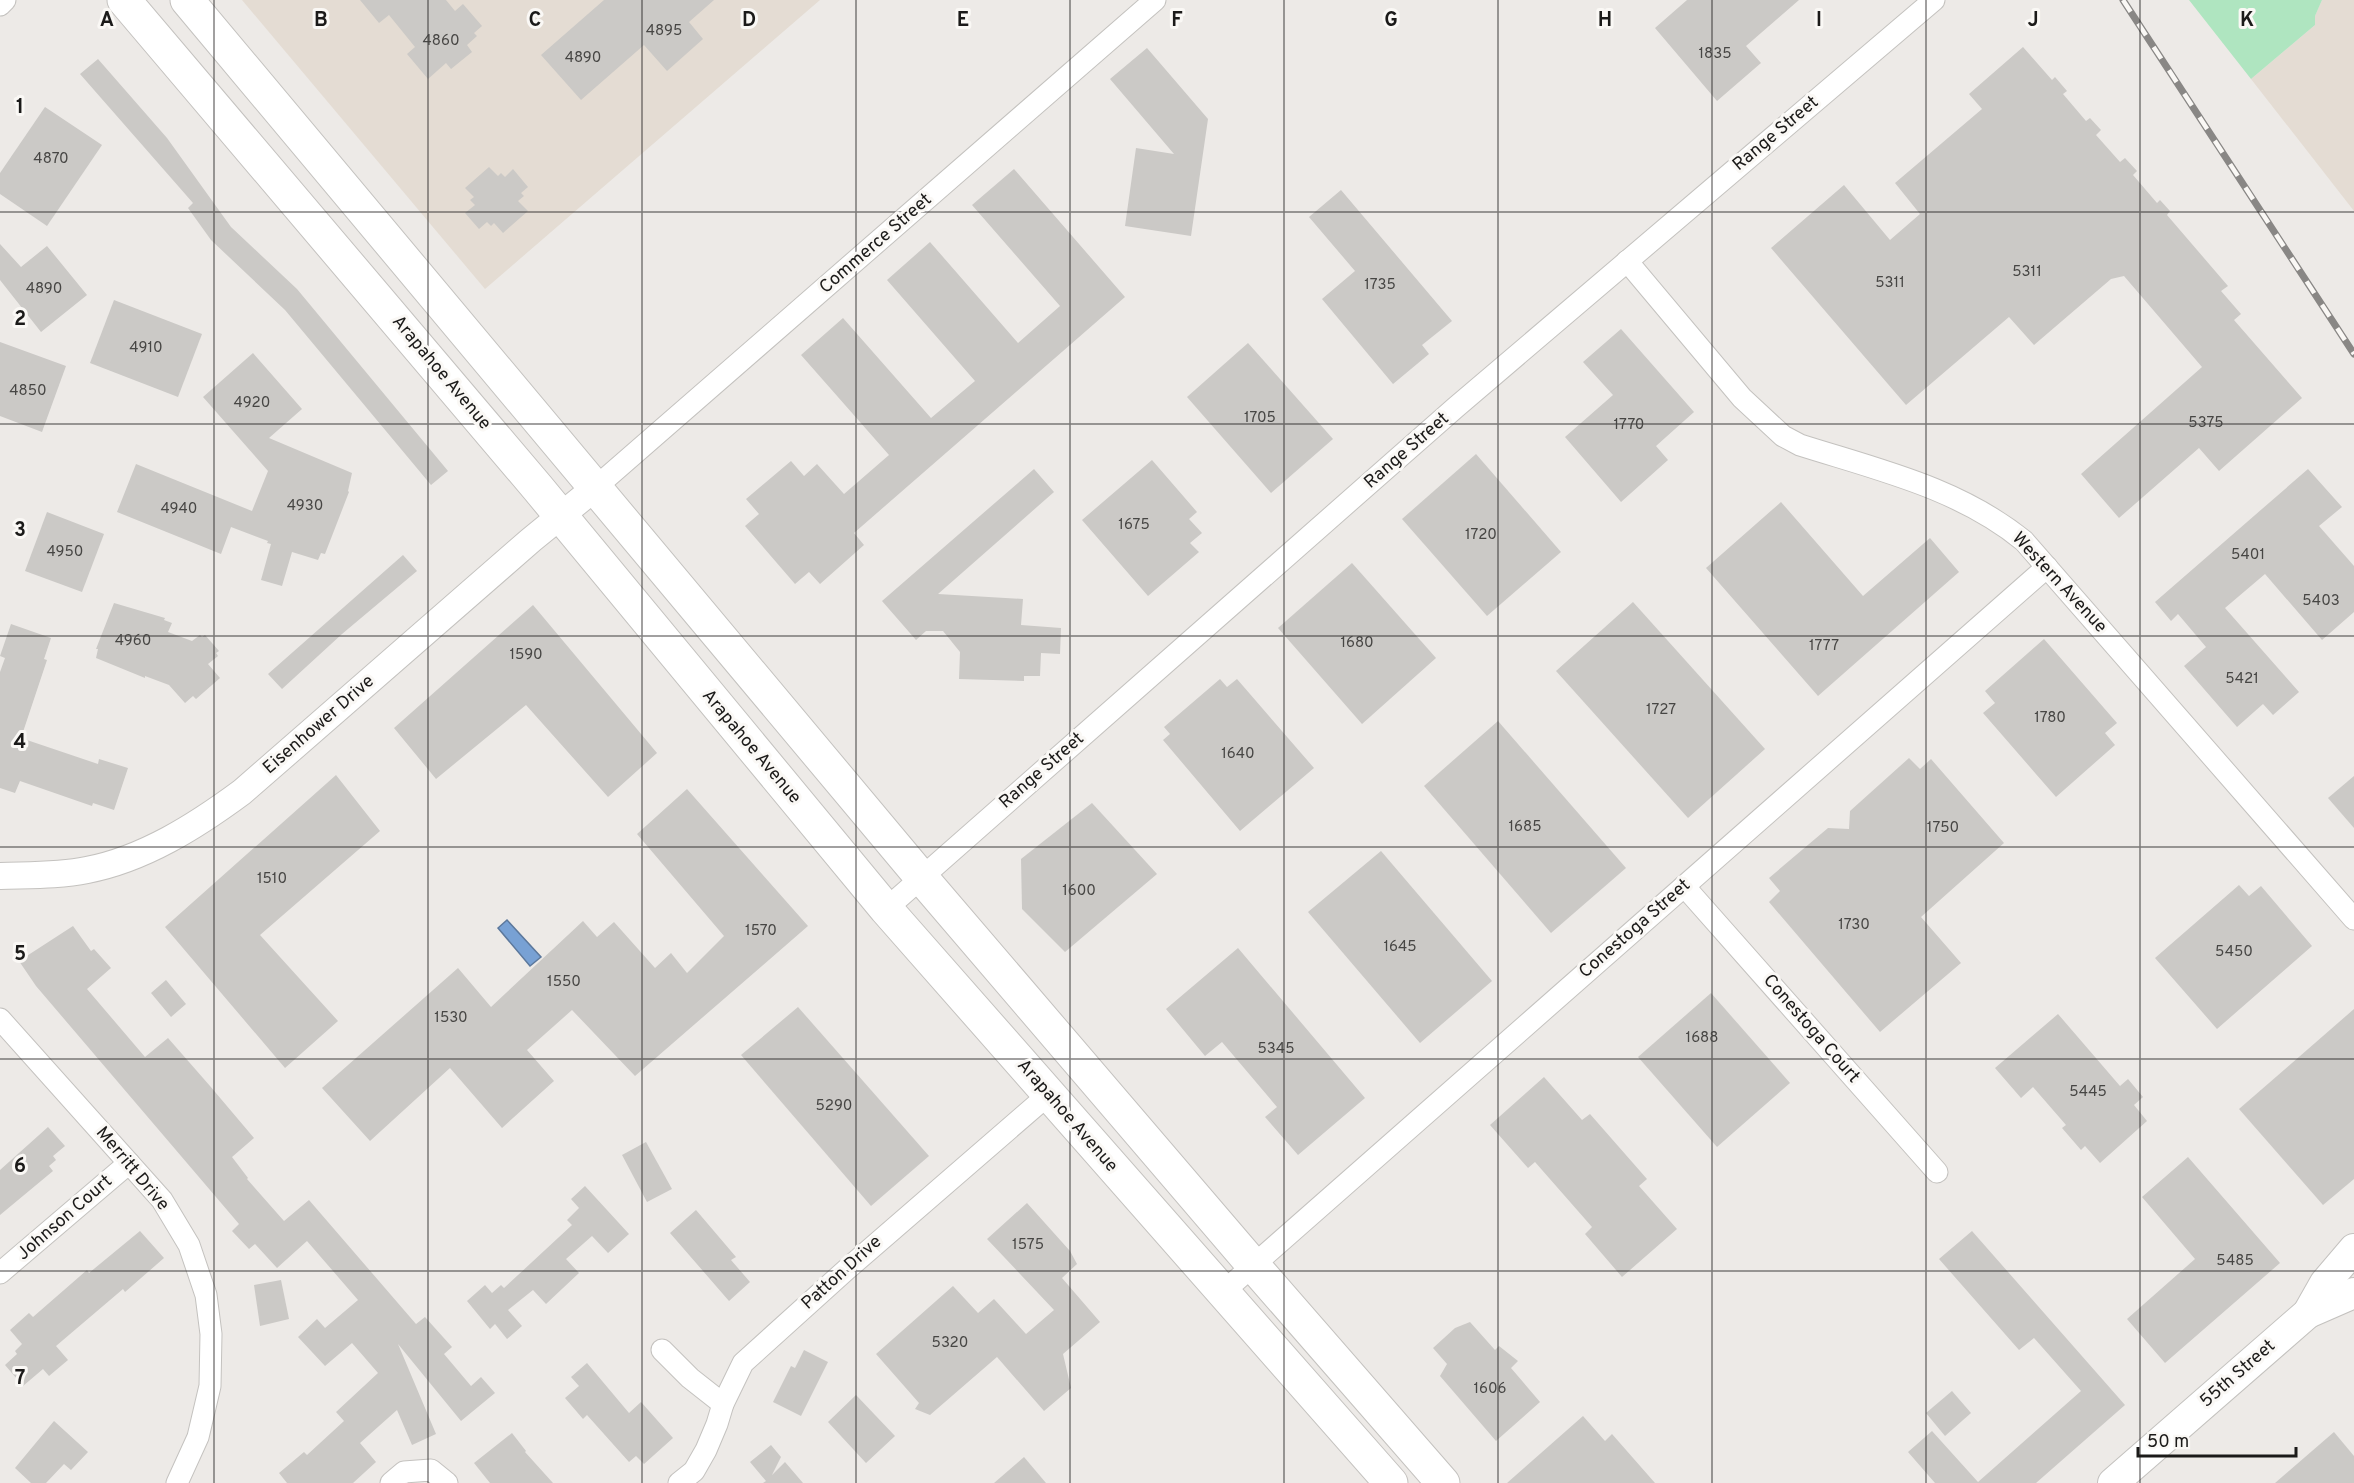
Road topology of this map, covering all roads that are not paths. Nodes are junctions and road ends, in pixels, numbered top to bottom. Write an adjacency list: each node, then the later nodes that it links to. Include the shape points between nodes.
1 (5, 0): 6 (street)
2 (124, 0): 9 (main road, Arapahoe Avenue)
3 (187, 0): 8 (main road)
4 (1155, 0): 8 (street, Commerce Street)
5 (1934, 0): 7 (street, Range Street)
6 (0, 4)
7 (1627, 261): 10 (street, Western Avenue, via 1742,398 1783,436 1956,497 2003,524); 12 (street, Range Street)
8 (596, 487): 9 (street, Eisenhower Drive); 12 (main road)
9 (560, 517): 11 (street, Eisenhower Drive, via 242,792 203,821 144,852 88,870); 14 (main road, Arapahoe Avenue)
10 (2047, 567): 13 (street, Conestoga Street); 15 (street, Western Avenue)
11 (0, 876)
12 (921, 877): 14 (street, Range Street); 21 (main road)
13 (1684, 886): 19 (street, Conestoga Court); 21 (street, Conestoga Street)
14 (886, 909): 17 (main road, Arapahoe Avenue)
15 (2354, 919)
16 (0, 1020): 18 (street, Merritt Drive)
17 (1048, 1095): 23 (main road, Arapahoe Avenue); 27 (street, Patton Drive, via 777,1331 744,1363)
18 (129, 1163): 22 (street, Johnson Court); 28 (street, Merritt Drive, via 162,1200 189,1245 206,1294 212,1334 210,1386 198,1437)
19 (1937, 1172)
20 (2354, 1249): 25 (main road, 55th Street, via 2325,1283)
21 (1253, 1265): 23 (street, Conestoga Street); 33 (main road)
22 (0, 1273)
23 (1222, 1292): 32 (main road, Arapahoe Avenue)
24 (2354, 1293): 25 (main road, 55th Street)
25 (2308, 1313): 34 (main road, 55th Street)
26 (662, 1350): 27 (street)
27 (723, 1404): 31 (street, Patton Drive, via 694,1472)
28 (177, 1483)
29 (391, 1483): 30 (street, via 404,1472 431,1470)
30 (447, 1483)
31 (679, 1483)
32 (1390, 1483)
33 (1443, 1483)
34 (2113, 1483)

